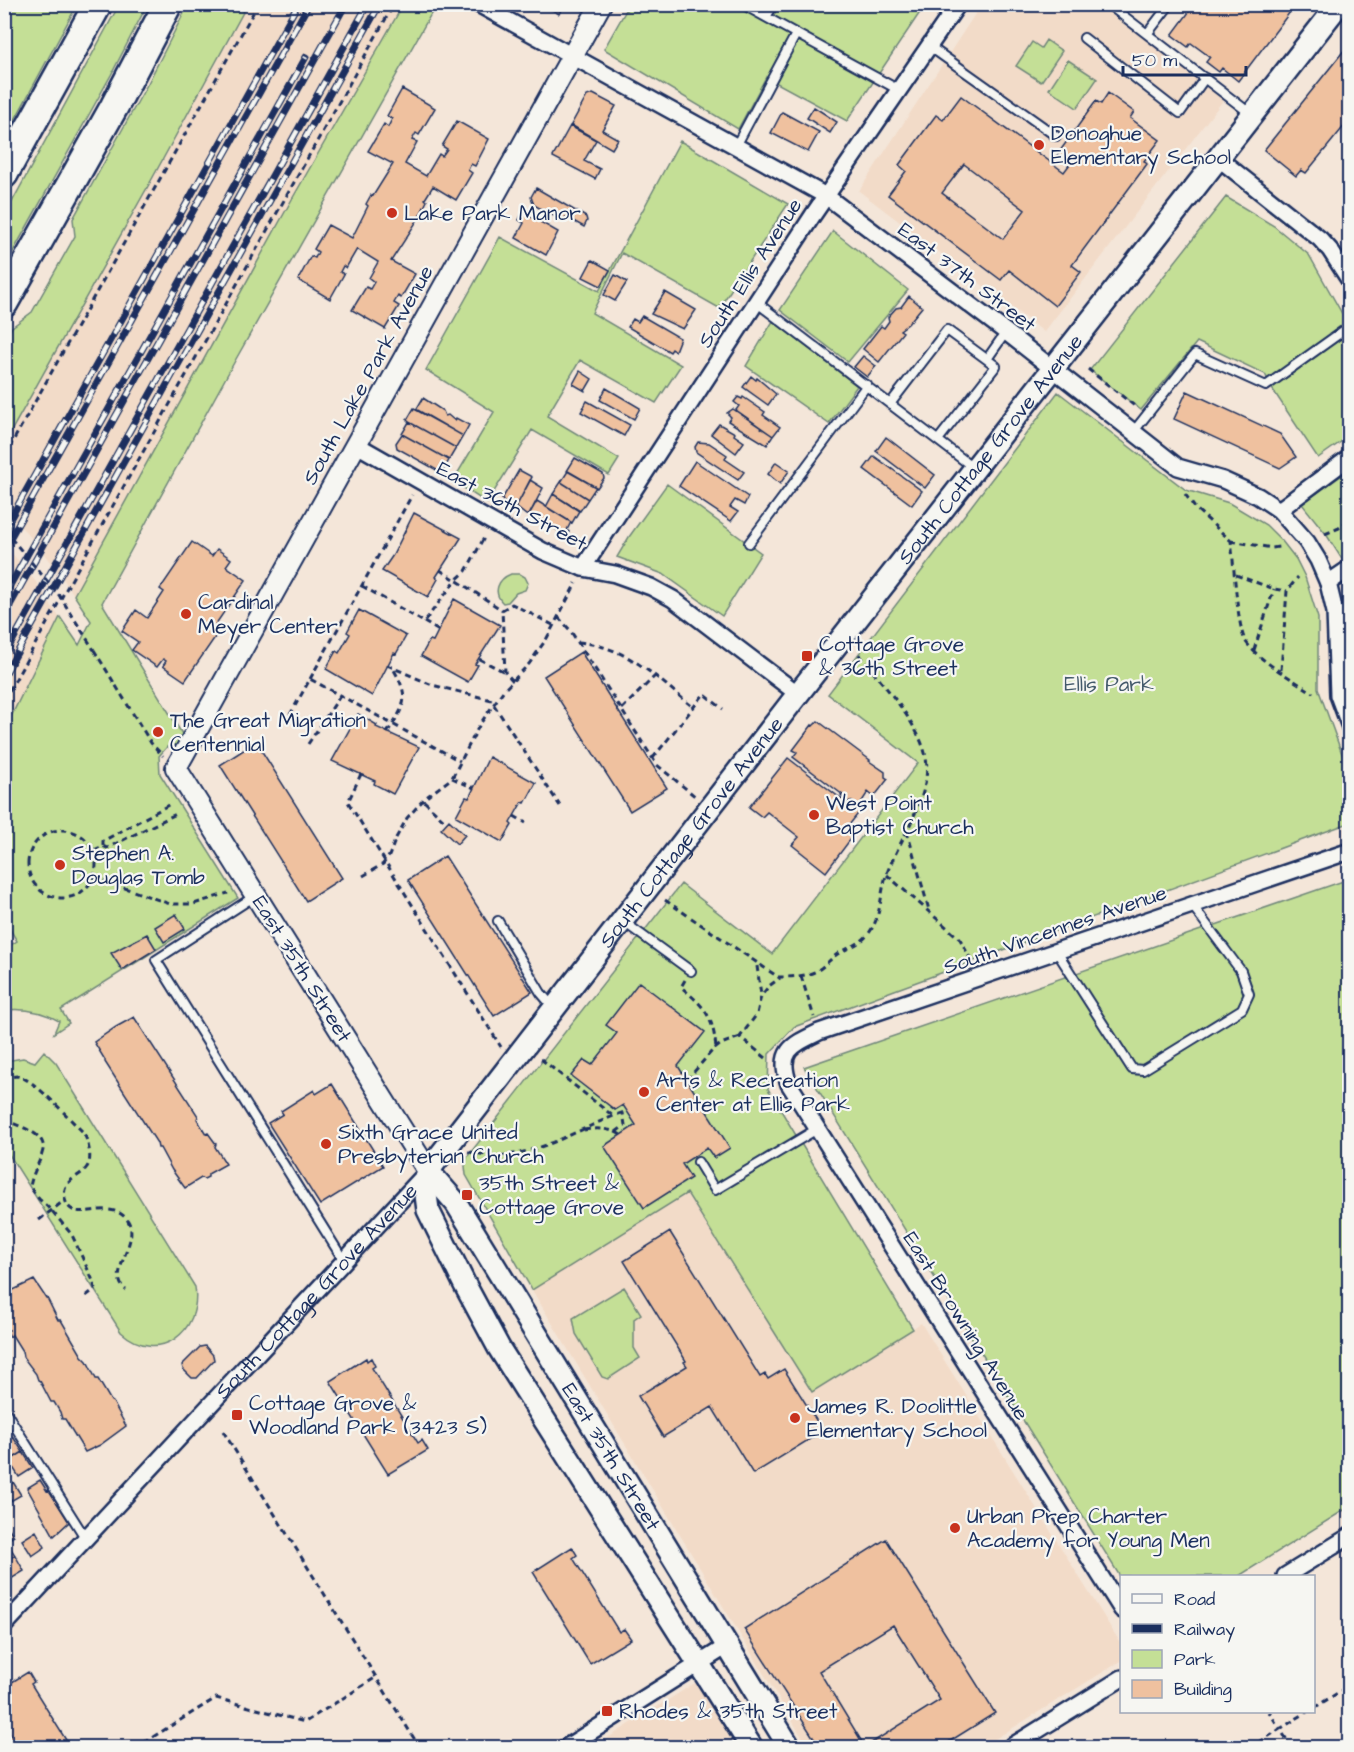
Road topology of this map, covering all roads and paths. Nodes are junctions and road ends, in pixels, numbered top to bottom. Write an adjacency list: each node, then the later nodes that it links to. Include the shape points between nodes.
1 (98, 4): 25 (highway)
2 (168, 4): 29 (highway)
3 (258, 4): 41 (path)
4 (394, 4): 84 (path)
5 (478, 4): 18 (street, East 37th Street)
6 (601, 4): 18 (street, South Lake Park Avenue)
7 (742, 4): 13 (lane)
8 (774, 4): 13 (lane)
9 (958, 4): 17 (street, South Ellis Avenue)
10 (1107, 4): 15 (lane)
11 (1170, 4): 15 (lane)
12 (1339, 4): 21 (main road, South Cottage Grove Avenue)
13 (766, 17): 14 (lane)
14 (795, 34): 20 (lane); 23 (lane)
15 (1147, 34): 19 (lane)
16 (1084, 38): 19 (lane, via 1180,113)
17 (929, 46): 20 (street, South Ellis Avenue); 22 (lane)
18 (572, 57): 23 (street, East 37th Street); 40 (street, South Lake Park Avenue)
19 (1205, 78): 21 (lane)
20 (899, 90): 26 (street, South Ellis Avenue)
21 (1252, 114): 24 (main road, South Cottage Grove Avenue)
22 (1056, 136)
23 (735, 147): 26 (street, East 37th Street)
24 (1218, 158): 27 (street, via 1320,239); 33 (main road, South Cottage Grove Avenue)
25 (4, 174)
26 (826, 196): 28 (street, South Ellis Avenue); 31 (street, East 37th Street)
27 (1350, 281)
28 (756, 302): 35 (lane); 54 (street, South Ellis Avenue)
29 (4, 303)
30 (1350, 327): 38 (lane, via 1266,386 1195,354)
31 (1006, 332): 32 (lane); 33 (street, East 37th Street)
32 (987, 359): 36 (lane, via 947,330); 39 (lane, via 996,366)
33 (1053, 369): 38 (street, East 37th Street); 43 (main road, South Cottage Grove Avenue)
34 (1088, 369): 37 (path)
35 (867, 386): 36 (lane); 52 (lane)
36 (890, 404): 39 (lane)
37 (1138, 409)
38 (1134, 432): 46 (street, East 37th Street, via 1178,467 1223,480)
39 (938, 440): 43 (lane)
40 (357, 445): 54 (street, East 36th Street, via 543,551); 96 (street, South Lake Park Avenue)
41 (4, 457)
42 (1350, 457): 46 (street)
43 (975, 469): 82 (main road, South Cottage Grove Avenue)
44 (1185, 494): 51 (path)
45 (412, 495): 62 (path)
46 (1279, 510): 61 (street, East 37th Street, via 1307,542)
47 (1350, 520): 49 (path)
48 (4, 530): 96 (path, bridge, via 59,595 153,746)
49 (1325, 534)
50 (485, 536): 59 (path, via 466,571)
51 (1231, 541): 53 (path); 57 (path)
52 (748, 543)
53 (1279, 547)
54 (582, 568): 82 (street, East 36th Street, via 615,574 673,599)
55 (1350, 568): 61 (street)
56 (440, 570): 59 (path)
57 (1236, 575): 63 (path); 71 (path, via 1241,626)
58 (1298, 577): 64 (path)
59 (456, 580): 65 (path); 67 (path)
60 (576, 583): 66 (path)
61 (1328, 583): 91 (street, East 37th Street, via 1335,612 1338,695)
62 (362, 586): 67 (path); 79 (path)
63 (1274, 589): 64 (path); 71 (path)
64 (1287, 591): 76 (path)
65 (502, 610): 68 (path, via 513,604); 77 (path)
66 (558, 617): 68 (path); 70 (path)
67 (424, 622): 69 (path)
68 (553, 625): 80 (path, via 529,664)
69 (439, 631)
70 (578, 642): 78 (path, via 629,656); 88 (path)
71 (1253, 651): 76 (path)
72 (857, 652): 108 (path, via 909,720 926,754 924,787)
73 (479, 658): 77 (path)
74 (387, 665): 75 (path)
75 (393, 669): 85 (path); 90 (path, via 404,693 403,708)
76 (1281, 671): 81 (path)
77 (505, 672): 80 (path)
78 (654, 676): 86 (path); 88 (path)
79 (310, 680): 83 (path); 89 (path)
80 (513, 681): 85 (path)
81 (1313, 693)
82 (798, 694): 122 (main road, South Cottage Grove Avenue)
83 (340, 696): 90 (path); 93 (path)
84 (4, 700)
85 (495, 703): 95 (path); 103 (path)
86 (693, 707): 87 (path, via 704,694); 94 (path)
87 (723, 709)
88 (621, 710): 94 (path)
89 (290, 715)
90 (393, 724): 92 (path); 95 (path)
91 (1350, 727)
92 (387, 733)
93 (308, 744)
94 (653, 759): 100 (path)
95 (460, 760): 98 (path)
96 (176, 768): 117 (street, East 35th Street)
97 (361, 774): 112 (path, via 348,802)
98 (452, 778): 99 (path); 101 (path)
99 (474, 788)
100 (696, 797)
101 (423, 800): 106 (path); 112 (path, via 407,818)
102 (172, 803): 109 (path, via 103,841)
103 (560, 806)
104 (178, 813): 109 (path, via 107,848)
105 (514, 816): 107 (path)
106 (447, 823)
107 (526, 823)
108 (907, 831): 113 (path); 120 (path)
109 (103, 846): 110 (path)
110 (93, 850): 115 (path); 115 (path, via 77,833 54,831 35,843 28,865 36,886 56,898 78,894)
111 (1350, 851): 119 (street, South Vincennes Avenue)
112 (385, 861): 114 (path); 133 (path)
113 (886, 875): 120 (path); 127 (path, via 878,911 867,935 816,971)
114 (363, 876)
115 (94, 878): 116 (path, via 170,904 194,904)
116 (228, 893)
117 (256, 895): 148 (street, East 35th Street); 152 (lane, via 156,960)
118 (665, 900): 125 (path)
119 (1192, 905): 123 (street, South Vincennes Avenue); 123 (lane, via 1241,971 1249,994 1242,1009 1143,1070 1132,1069)
120 (929, 912): 124 (path, via 960,939)
121 (498, 921): 130 (lane)
122 (622, 921): 126 (lane); 130 (main road, South Cottage Grove Avenue)
123 (1057, 952): 137 (street, South Vincennes Avenue, via 819,1032 789,1049)
124 (971, 960)
125 (756, 964): 128 (path); 129 (path)
126 (691, 971): 134 (path, via 681,987 708,1012)
127 (801, 976): 128 (path); 131 (path)
128 (782, 977): 129 (path)
129 (761, 996): 132 (path, via 757,1014)
130 (554, 1008): 148 (main road, South Cottage Grove Avenue)
131 (815, 1021)
132 (740, 1037): 134 (path); 135 (path)
133 (501, 1047)
134 (716, 1048): 138 (path)
135 (766, 1058)
136 (541, 1059): 140 (path)
137 (785, 1061): 142 (street, East Browning Avenue, via 789,1084)
138 (687, 1080)
139 (4, 1082): 149 (path, via 12,1076 28,1080 87,1138 88,1167 67,1184)
140 (613, 1116): 143 (path); 144 (path, via 625,1112 625,1125)
141 (4, 1120): 150 (path, via 35,1134 41,1141 44,1148 30,1187)
142 (817, 1129): 147 (lane, via 715,1190); 160 (street, East Browning Avenue)
143 (582, 1130): 144 (path); 146 (path, via 513,1154)
144 (616, 1132): 145 (path)
145 (621, 1135)
146 (468, 1152)
147 (698, 1162)
148 (428, 1171): 152 (street, South Cottage Grove Avenue); 162 (main road, East 35th Street, via 456,1203); 163 (main road, East 35th Street, via 428,1210 480,1314)
149 (65, 1200): 150 (path); 153 (path, via 75,1211 112,1209 128,1221 131,1237 119,1281)
150 (52, 1211): 151 (path); 154 (path, via 72,1235 94,1283 95,1289)
151 (39, 1220)
152 (344, 1261): 158 (street, South Cottage Grove Avenue)
153 (126, 1290)
154 (86, 1296)
155 (4, 1409): 158 (lane)
156 (223, 1431): 164 (path)
157 (1350, 1536): 159 (street)
158 (86, 1539): 161 (street, South Cottage Grove Avenue)
159 (1286, 1575)
160 (1120, 1607)
161 (4, 1626)
162 (727, 1646): 163 (street); 176 (main road, East 35th Street)
163 (699, 1664): 174 (street); 175 (main road, East 35th Street)
164 (375, 1678): 172 (path, via 305,1722 216,1698); 173 (path)
165 (1120, 1679): 177 (street)
166 (1350, 1685): 167 (path)
167 (1315, 1707)
168 (1270, 1713): 170 (path)
169 (1305, 1713): 170 (path)
170 (1280, 1729): 171 (path); 178 (path)
171 (1252, 1747)
172 (135, 1748)
173 (420, 1748)
174 (565, 1748)
175 (752, 1748)
176 (790, 1748)
177 (1009, 1748)
178 (1292, 1748)

